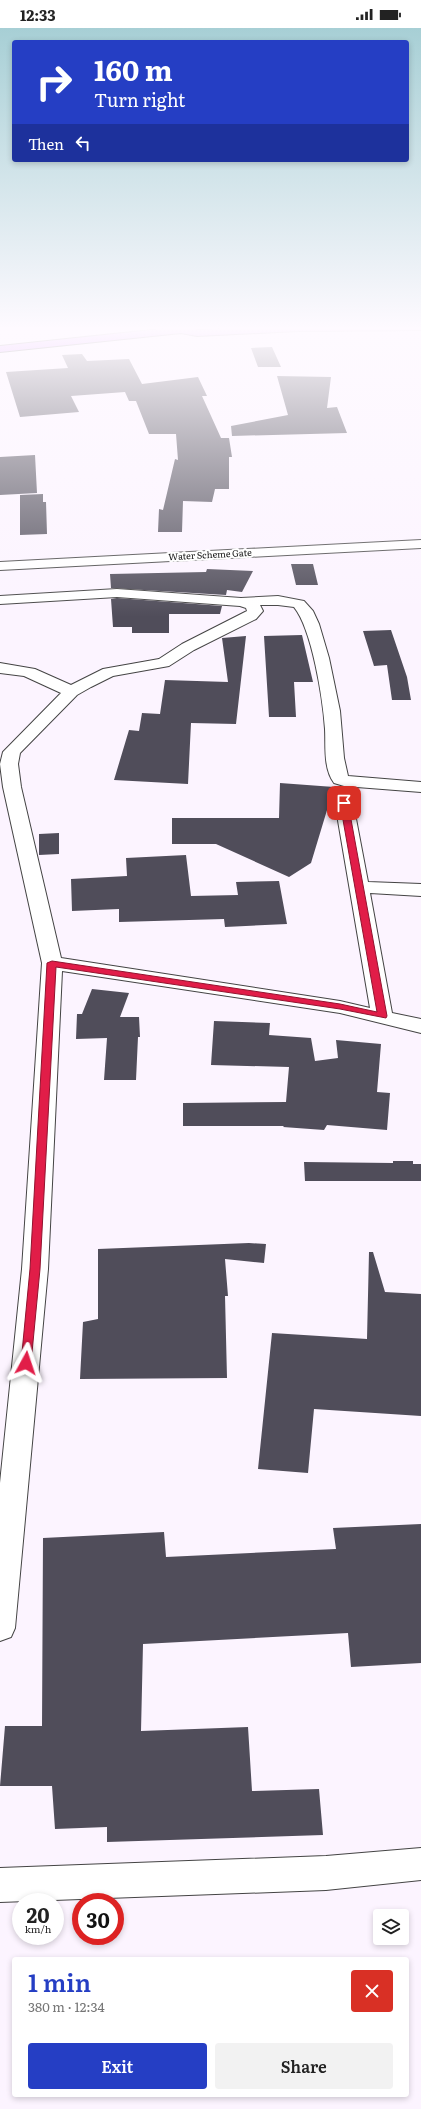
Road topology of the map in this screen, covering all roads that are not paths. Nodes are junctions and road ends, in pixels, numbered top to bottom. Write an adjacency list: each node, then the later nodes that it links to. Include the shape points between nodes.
1 (421, 544): 2 (street, Water Scheme Gate)
2 (0, 566)
3 (0, 600): 4 (street, via 110,593)
4 (241, 602): 6 (street, via 252,605 255,611 251,616 188,647 173,658 162,663 109,672); 7 (street, via 285,601 297,603 307,612 317,641 326,682 340,779)
5 (0, 668): 6 (street, via 33,672)
6 (71, 692): 11 (street, via 12,752 9,764)
7 (421, 787)
8 (344, 803): 9 (street)
9 (359, 887): 10 (street); 12 (street)
10 (421, 890)
11 (52, 963): 12 (street, via 340,1007); 14 (street, via 35,1269)
12 (382, 1016): 13 (street)
13 (421, 1026)
14 (0, 1628)
15 (421, 1864): 16 (street, via 326,1873)
16 (0, 1885)

